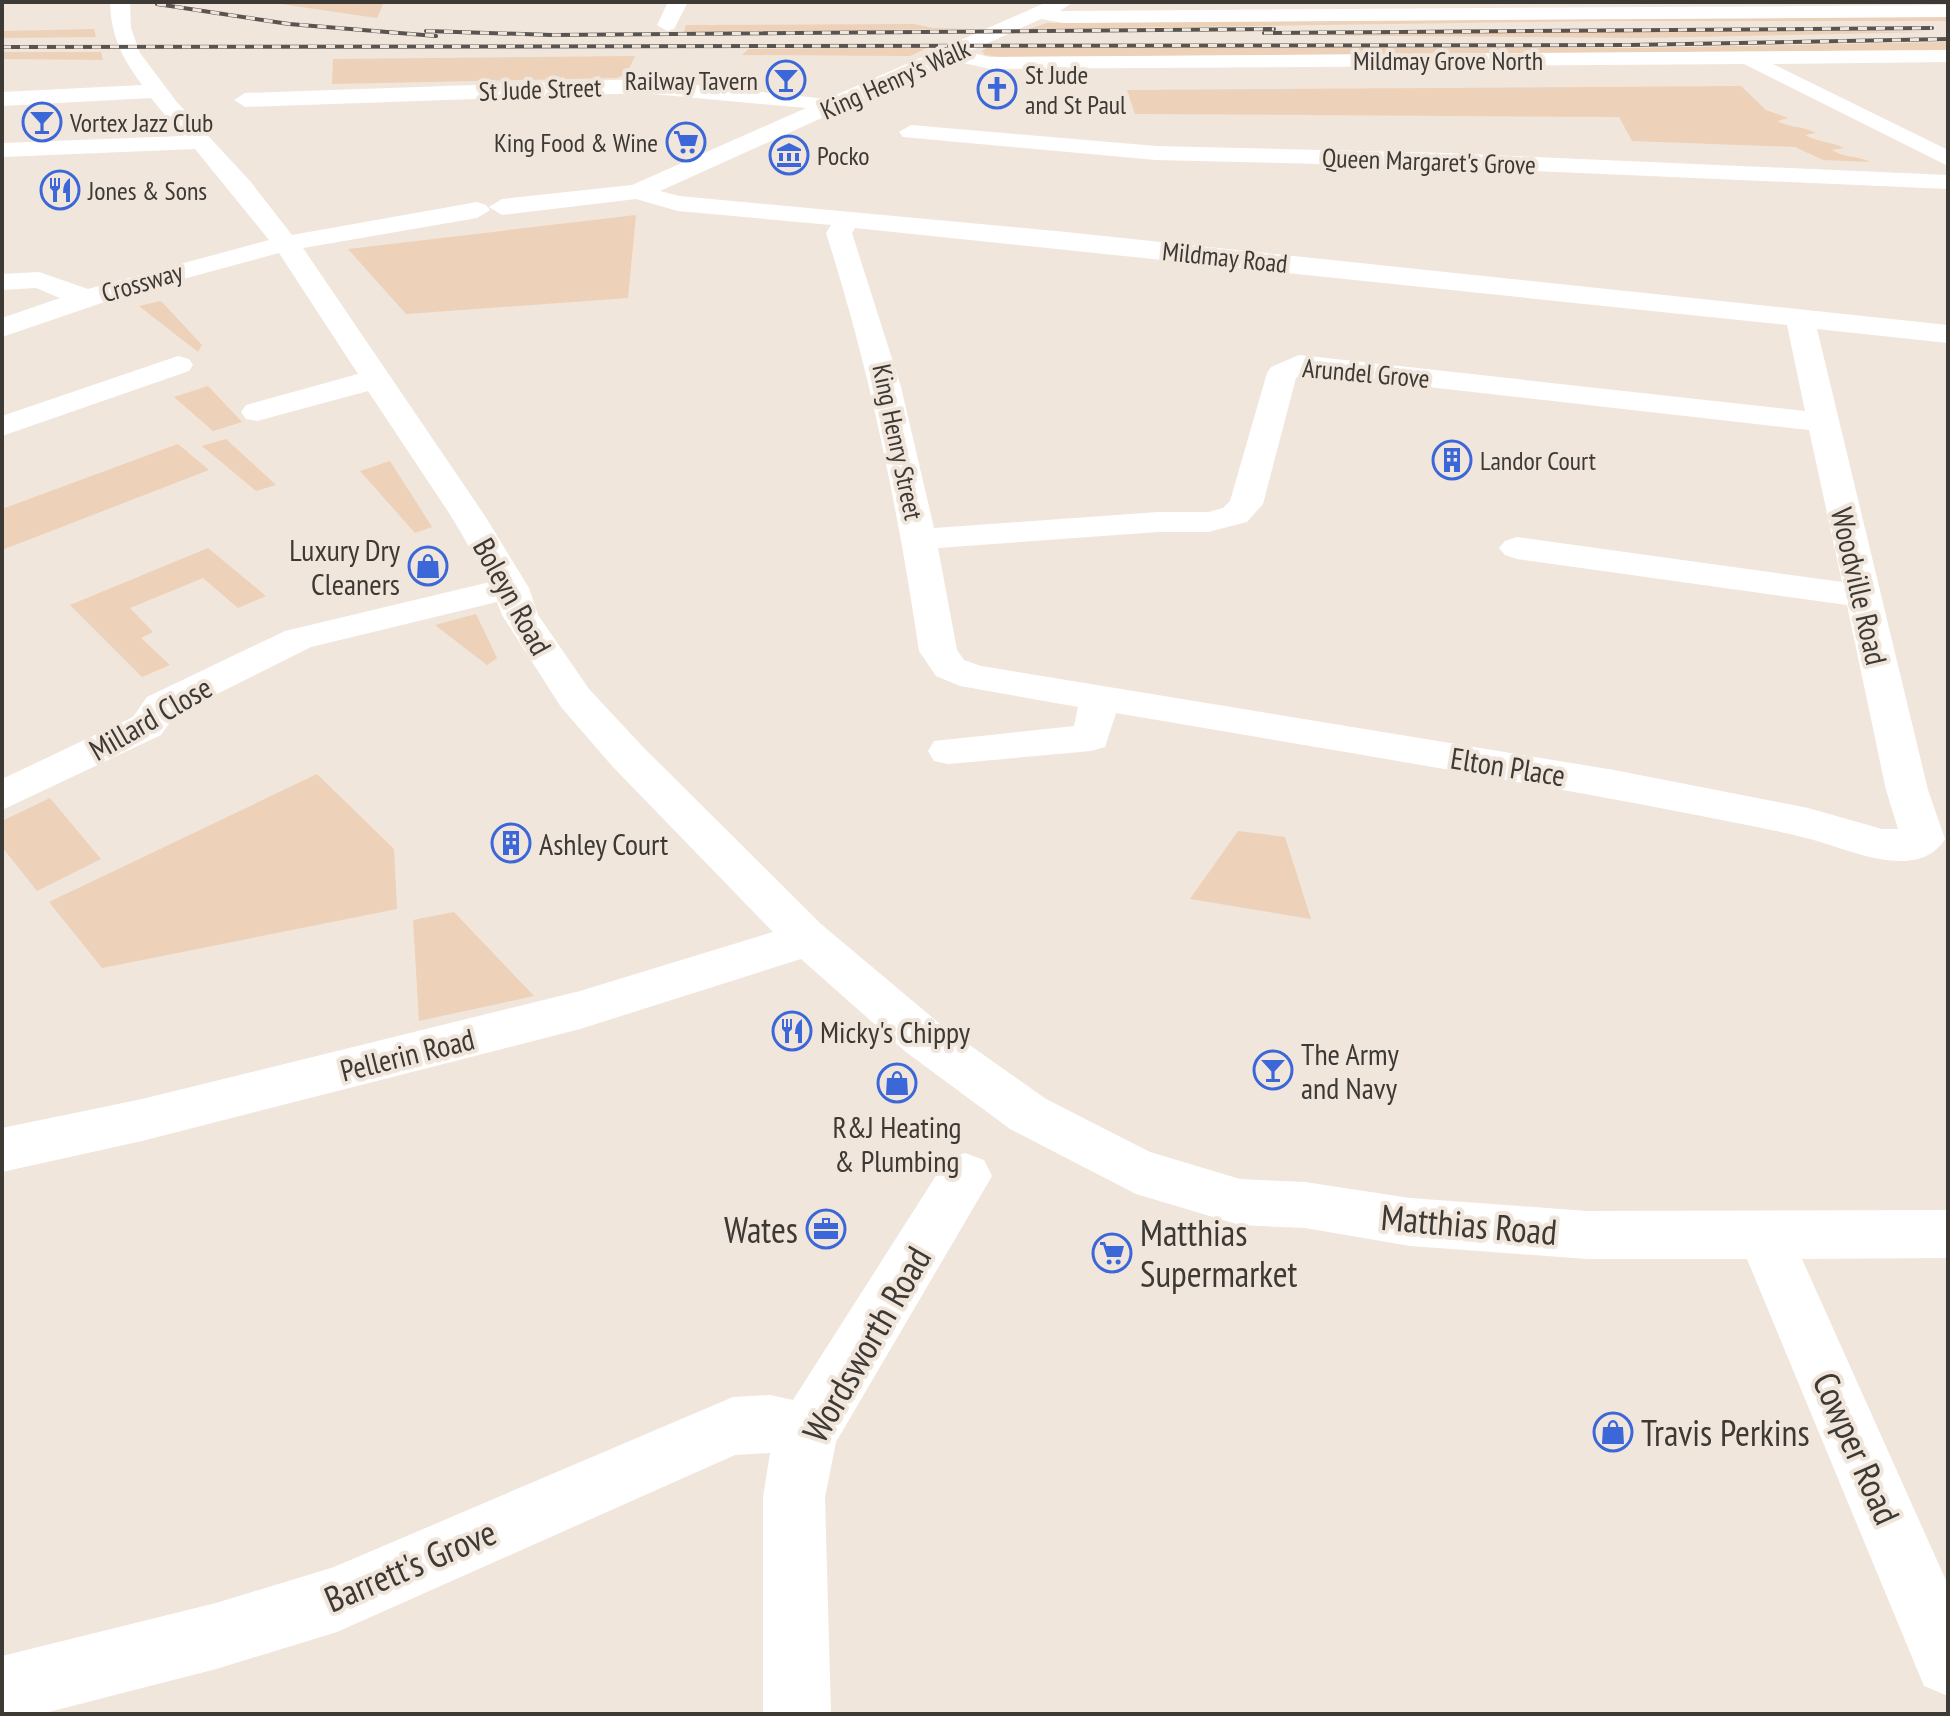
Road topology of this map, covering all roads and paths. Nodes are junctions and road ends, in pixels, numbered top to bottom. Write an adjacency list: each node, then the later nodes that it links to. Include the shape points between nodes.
1 (120, 2): 13 (street, Boleyn Road, via 130,54)
2 (678, 2): 6 (street)
3 (1063, 2): 5 (street, King Henry's Walk)
4 (1948, 11): 5 (street, via 1063,17)
5 (1040, 13): 7 (street, King Henry's Walk)
6 (667, 25)
7 (957, 51): 9 (street, Mildmay Grove North, via 990,63); 16 (street, King Henry's Walk)
8 (1948, 56): 9 (street, Mildmay Grove North)
9 (1746, 58): 20 (street)
10 (652, 61): 11 (street)
11 (642, 86): 14 (street, St Jude Street); 16 (street, St Jude Street, via 798,100)
12 (2, 99): 13 (street)
13 (162, 99): 15 (street); 18 (street, Boleyn Road)
14 (245, 100)
15 (196, 103)
16 (832, 115): 22 (street, King Henry's Walk, via 805,119)
17 (911, 132): 21 (street, Queen Margaret's Grove, via 1156,153)
18 (199, 142): 19 (street); 24 (street, Boleyn Road)
19 (2, 150)
20 (1948, 159)
21 (1948, 182)
22 (637, 192): 23 (street, Mildmay Road, via 678,203); 24 (street, Mildmay Road, via 333,231)
23 (847, 220): 27 (street, Mildmay Road); 35 (street, King Henry Street, via 839,233 880,356)
24 (284, 242): 26 (street, Crossway); 31 (street, Boleyn Road)
25 (2, 282): 26 (street, via 39,280)
26 (85, 298): 28 (street, Crossway)
27 (1800, 319): 29 (street, Mildmay Road); 33 (street, Woodville Road)
28 (2, 328)
29 (1948, 334)
30 (178, 365): 34 (street)
31 (375, 379): 32 (street); 37 (street, Boleyn Road)
32 (257, 412)
33 (1824, 422): 35 (street, Arundel Grove, via 1299,364 1282,373 1246,504 1235,515 1208,522); 38 (street, Woodville Road)
34 (2, 427)
35 (919, 539): 39 (street, King Henry Street, via 938,651)
36 (1517, 548): 38 (street)
37 (511, 588): 42 (street, Millard Close, via 298,639 161,706 147,726); 44 (street, Boleyn Road, via 520,615 575,698)
38 (1861, 596): 43 (street, Woodville Road, via 1907,790 1923,832)
39 (950, 668): 40 (street, Elton Place, via 974,677)
40 (1100, 698): 41 (street, via 1091,738); 43 (street, Elton Place, via 1614,784 1808,823 1882,844)
41 (948, 751)
42 (2, 796)
43 (1914, 845)
44 (805, 936): 45 (street, Boleyn Road, via 923,1038); 46 (street, Pellerin Road, via 775,951 580,1010)
45 (1014, 1104): 48 (street, Matthias Road, via 1051,1129 1136,1171 1240,1202 1587,1235)
46 (2, 1150)
47 (965, 1176): 50 (street, Wordsworth Road)
48 (1764, 1234): 49 (street, Matthias Road); 51 (street, Cowper Road)
49 (1948, 1234)
50 (807, 1433): 52 (street, Barrett's Grove, via 770,1424 733,1426 337,1599); 53 (street, Wordsworth Road, via 794,1497)
51 (1948, 1662)
52 (2, 1690)
53 (797, 1714)

